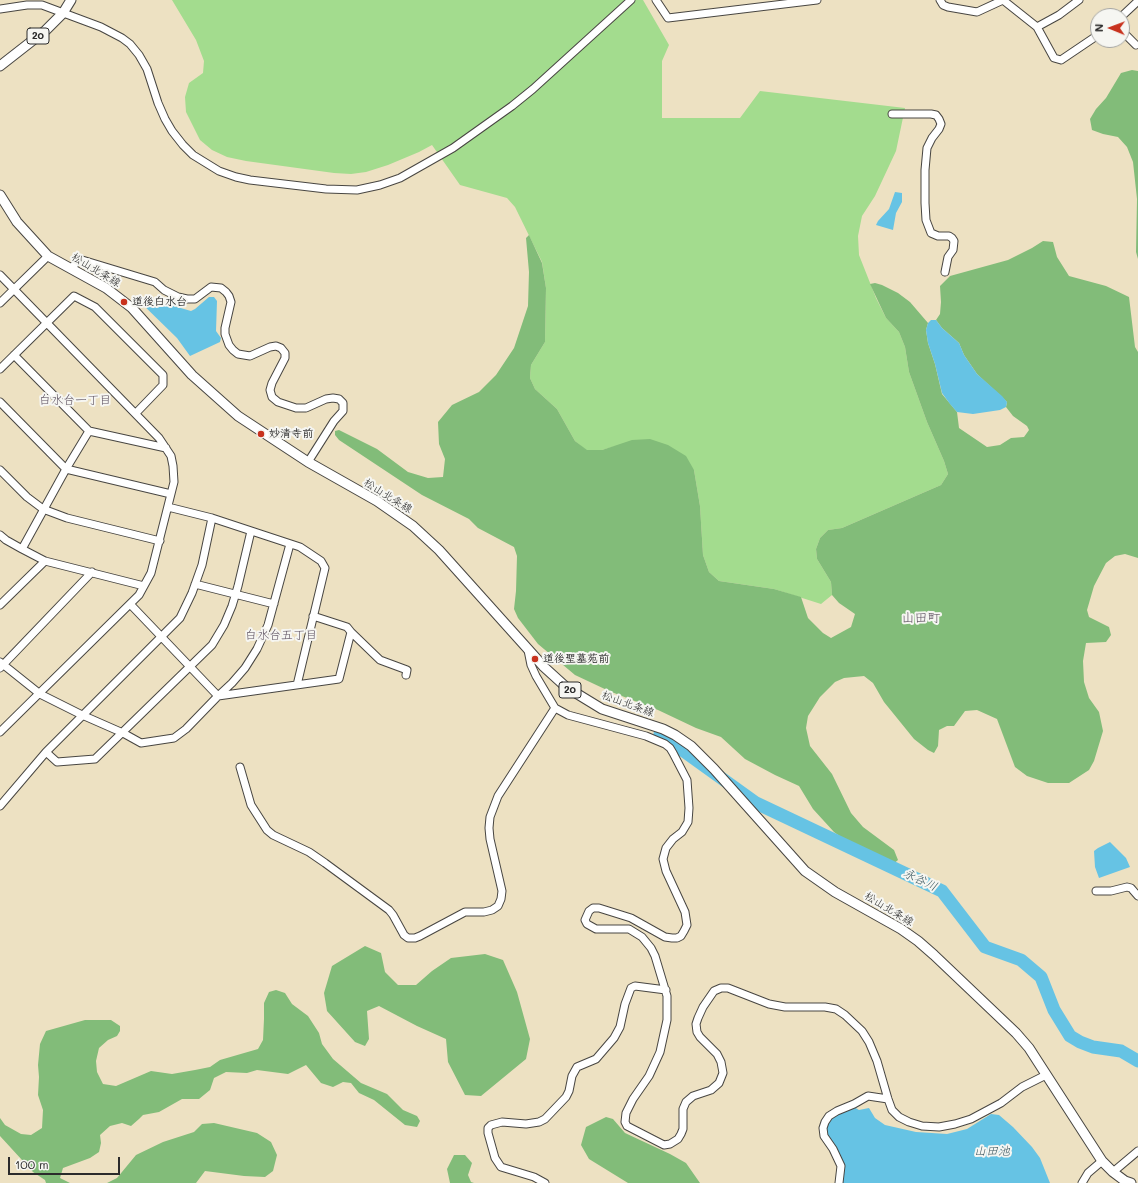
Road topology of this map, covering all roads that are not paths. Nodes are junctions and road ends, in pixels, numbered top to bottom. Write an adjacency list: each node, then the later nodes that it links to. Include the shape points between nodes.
1 (71, 0): 11 (main road, 20)
2 (631, 0): 11 (street, via 512,106 453,148 400,178 357,190 250,180 219,171 205,163 183,145 165,119 147,69 130,44 112,32)
3 (656, 0): 4 (street, via 668,18)
4 (817, 0)
5 (940, 0): 6 (street, via 948,7 977,12)
6 (1003, 0): 12 (street)
7 (1079, 0): 12 (street)
8 (1138, 1): 9 (street)
9 (1130, 8)
10 (0, 10): 11 (street, via 27,5 42,6)
11 (63, 13): 16 (main road, 20, via 46,30)
12 (1037, 27): 14 (street, via 1054,58 1061,60)
13 (1130, 39): 15 (street)
14 (1090, 40)
15 (1136, 45)
16 (0, 66)
17 (892, 114): 21 (street, via 931,114 939,119 939,129 927,148 925,202 926,220 931,233 949,236 954,241)
18 (0, 195): 19 (main road, 松山北条線 / 20, via 17,222)
19 (48, 256): 20 (main road, 松山北条線 / 20); 23 (street)
20 (71, 269): 32 (main road, 松山北条線 / 20, via 106,288 132,308 192,375 238,416); 32 (street, via 79,259 155,282 164,290 187,299 195,299 211,287 226,292 231,302 225,334 233,350 238,354 250,356 276,346 285,353 272,383 272,397 278,402 296,408 306,408 333,398 343,403 343,410)
21 (945, 272)
22 (0, 275): 23 (street)
23 (14, 289): 24 (street); 25 (street)
24 (0, 303)
25 (46, 323): 26 (street); 29 (street); 29 (street, via 74,296 95,307 163,375 163,385)
26 (14, 355): 27 (street); 30 (street)
27 (0, 369)
28 (0, 402): 33 (street)
29 (136, 413): 31 (street)
30 (89, 431): 31 (street); 33 (street)
31 (166, 448): 35 (street, via 174,466)
32 (308, 462): 55 (main road, 松山北条線 / 20, via 377,501 413,526 439,550)
33 (66, 469): 35 (street); 37 (street)
34 (0, 470): 37 (street, via 26,497)
35 (171, 494): 36 (street)
36 (168, 507): 38 (street); 41 (street)
37 (43, 509): 41 (street, via 67,518); 43 (street)
38 (212, 518): 39 (street); 46 (street, via 202,565)
39 (251, 531): 42 (street); 48 (street)
40 (2, 540): 43 (street)
41 (160, 541): 47 (street, via 151,573)
42 (290, 544): 49 (street); 52 (street, via 300,547 321,561 325,568)
43 (22, 550): 44 (street)
44 (45, 561): 45 (street); 50 (street)
45 (92, 572): 47 (street); 56 (street)
46 (195, 584): 48 (street); 54 (street, via 180,618)
47 (144, 586): 51 (street)
48 (235, 594): 49 (street); 57 (street, via 224,625 212,645)
49 (274, 604): 61 (street, via 257,649 232,683)
50 (0, 605)
51 (131, 605): 54 (street); 60 (street)
52 (313, 616): 53 (street, via 347,627); 59 (street)
53 (351, 632): 58 (street, via 380,660 407,670); 59 (street, via 339,679)
54 (162, 637): 57 (street); 63 (street)
55 (528, 650): 62 (street, via 536,676); 72 (main road, 松山北条線 / 20, via 554,678 589,702 663,729 691,746 805,871 835,892 918,941 1016,1032)
56 (1, 665): 60 (street)
57 (190, 668): 61 (street); 65 (street)
58 (406, 675)
59 (297, 685): 61 (street)
60 (40, 694): 63 (street); 64 (street)
61 (218, 696): 65 (street, via 174,738 141,743)
62 (555, 708): 67 (street, via 498,796 490,817 490,839 502,891 498,906 484,912 465,912 415,938 408,938 388,910 331,868 309,852 276,837 268,830 251,805); 71 (street, via 568,715 646,736 665,744 674,753 687,780 688,822 666,848 663,859 685,912 687,925 681,936 665,937 631,918 599,908 589,911 585,920 596,929 629,929 642,937 655,956)
63 (82, 715): 65 (street); 66 (street)
64 (0, 732)
65 (123, 733): 66 (street, via 95,759 57,762)
66 (46, 752): 68 (street)
67 (240, 767)
68 (1, 802)
69 (1096, 891): 70 (street, via 1111,891 1127,886)
70 (1138, 896)
71 (666, 990): 73 (street, via 668,1011 660,1052 649,1076 626,1113 627,1126 632,1130 664,1145 674,1142 681,1134 686,1102 693,1096 711,1090 719,1083 723,1068 717,1054 700,1037 696,1024 703,1006 714,991 721,988 728,988 769,1004 785,1007 825,1007 845,1015 862,1031 869,1042); 77 (street, via 635,986 631,988 620,1027 614,1038 596,1059 577,1066 566,1098 545,1119 526,1124 502,1122 491,1124 488,1128 495,1158 501,1167)
72 (1046, 1075): 73 (street, via 971,1119 940,1127 922,1126 899,1117 892,1110); 75 (main road, 松山北条線 / 20)
73 (888, 1099): 78 (street, via 868,1096 837,1111 824,1122 824,1136 841,1166)
74 (1138, 1151): 76 (street)
75 (1102, 1161): 76 (main road, 松山北条線 / 20); 79 (street, via 1088,1173)
76 (1113, 1172): 80 (main road, 松山北条線 / 20)
77 (545, 1183)
78 (839, 1183)
79 (1082, 1183)
80 (1131, 1183)

